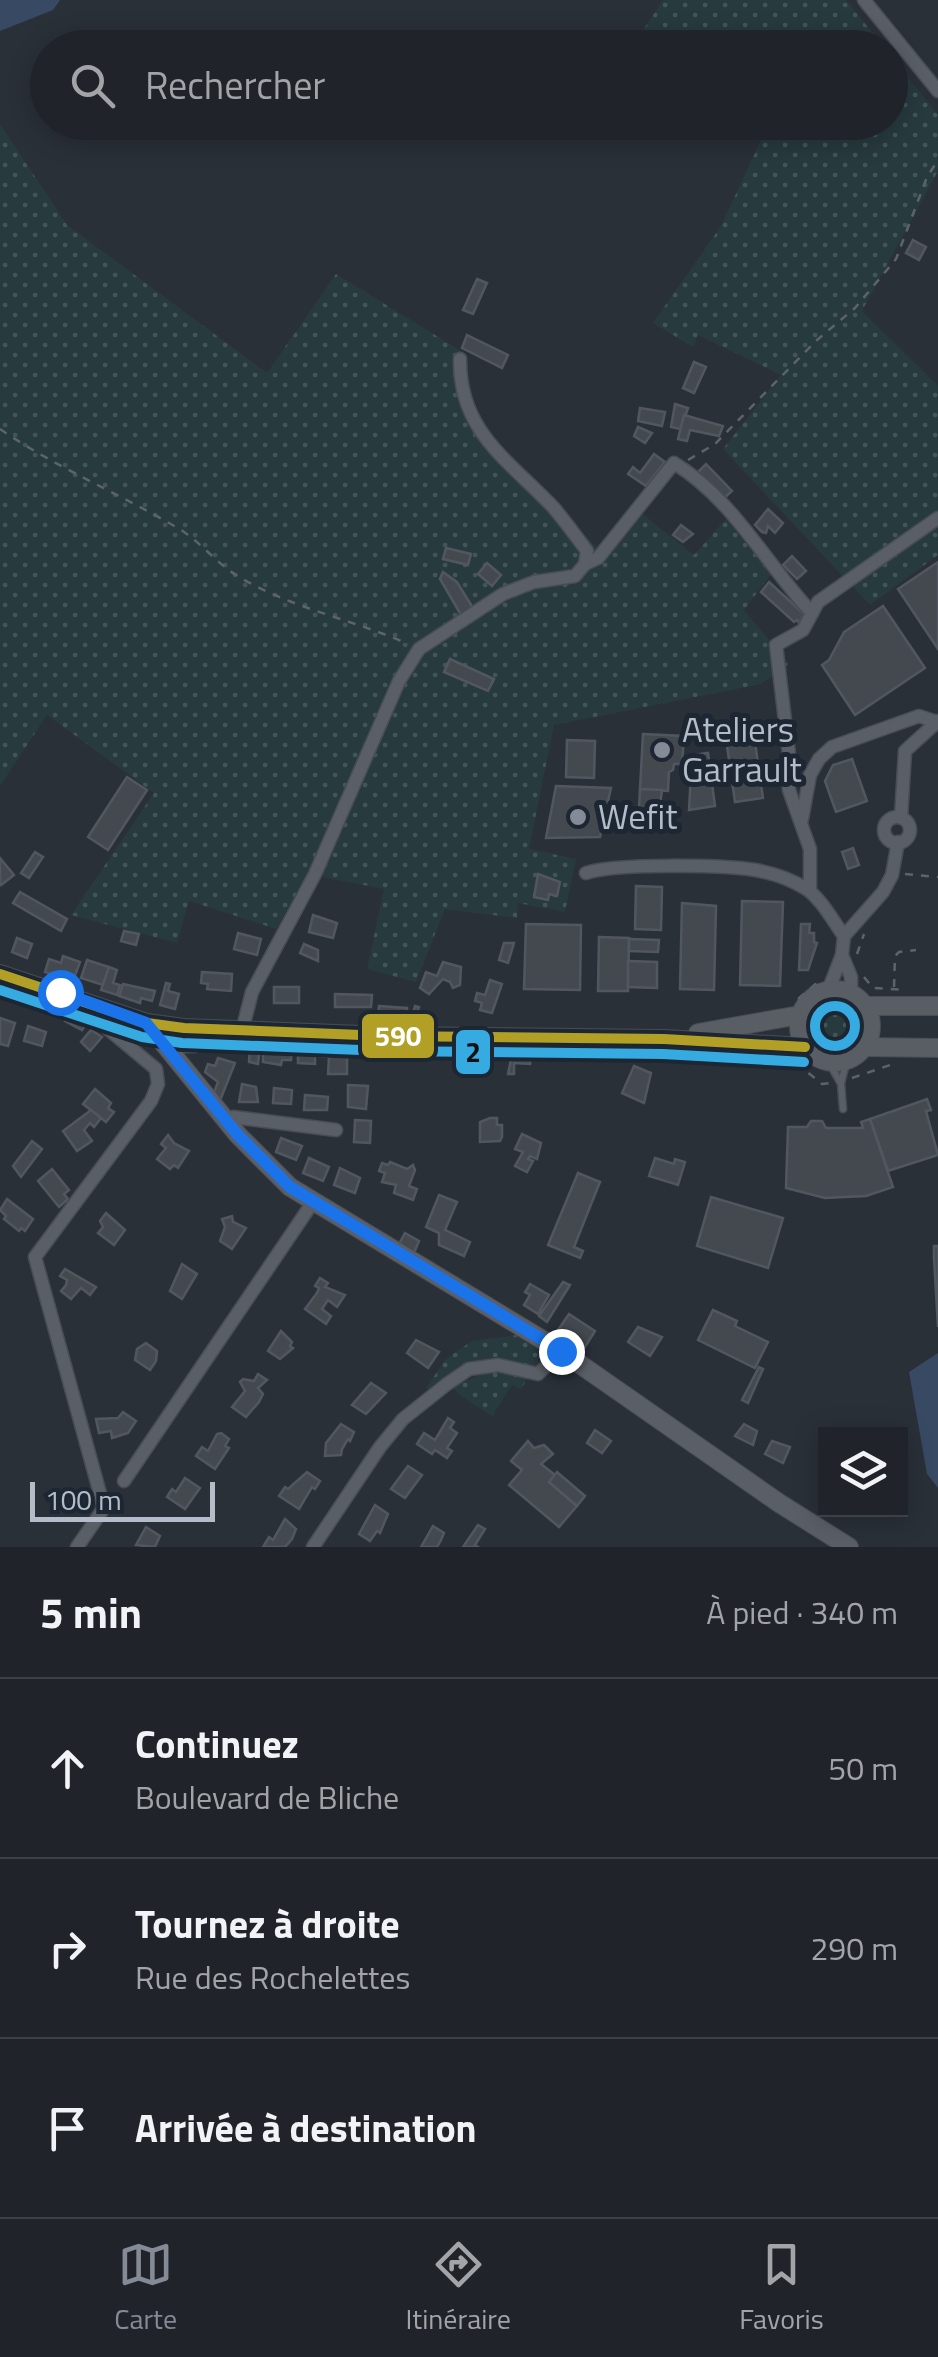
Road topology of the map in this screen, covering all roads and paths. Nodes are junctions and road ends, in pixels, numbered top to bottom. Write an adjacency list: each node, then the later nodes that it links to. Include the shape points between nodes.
1 (864, 0): 2 (street)
2 (889, 30)
3 (908, 54): 4 (street)
4 (938, 90)
5 (938, 160): 8 (path, via 896,259 865,296 715,444)
6 (460, 359): 10 (street, via 463,397 484,437 572,532 587,551)
7 (0, 429): 12 (path, via 182,530 236,575)
8 (680, 466): 10 (street, via 674,462 598,558); 11 (street, via 744,525)
9 (938, 518): 11 (street, via 818,602)
10 (586, 564): 12 (street, via 575,576 503,594)
11 (812, 614): 14 (street, via 803,630 776,645 788,790)
12 (419, 649): 32 (street, via 316,874 252,992)
13 (938, 721): 14 (street, via 920,716 832,747 810,776); 20 (street, via 905,751 901,818 910,830 898,842 892,875)
14 (801, 821): 18 (street, via 810,850)
15 (586, 873): 18 (street, via 754,870)
16 (938, 877): 17 (path, via 904,874)
17 (897, 885)
18 (810, 891): 20 (street)
19 (868, 924): 22 (path)
20 (844, 936): 22 (street)
21 (916, 950): 25 (path, via 896,956)
22 (849, 956): 24 (street); 27 (street)
23 (0, 974): 28 (main road)
24 (828, 981): 27 (main road); 30 (path); 30 (main road)
25 (894, 989): 26 (path); 27 (path, via 873,988 864,976)
26 (904, 990)
27 (856, 993): 29 (main road); 35 (main road, via 871,1027)
28 (92, 1004): 31 (main road); 47 (street, via 102,1024 156,1069 158,1084 35,1257 104,1508)
29 (938, 1006)
30 (798, 1008): 33 (main road); 37 (main road)
31 (146, 1023): 32 (main road); 42 (street)
32 (242, 1031): 33 (main road)
33 (664, 1039): 34 (main road)
34 (778, 1045): 37 (main road); 40 (path, via 778,1056 800,1064 822,1084)
35 (864, 1046): 36 (main road); 39 (main road)
36 (893, 1046): 38 (main road); 40 (path, via 893,1064)
37 (806, 1047): 39 (main road)
38 (938, 1048)
39 (838, 1061): 40 (lane); 40 (lane)
40 (840, 1083): 41 (lane)
41 (843, 1108)
42 (225, 1120): 43 (street); 44 (street, via 272,1172)
43 (336, 1130)
44 (314, 1202): 45 (street); 46 (street)
45 (561, 1351): 48 (street, via 538,1374 498,1365 469,1370 403,1419); 49 (street)
46 (124, 1481)
47 (77, 1547)
48 (313, 1547)
49 (849, 1547)

